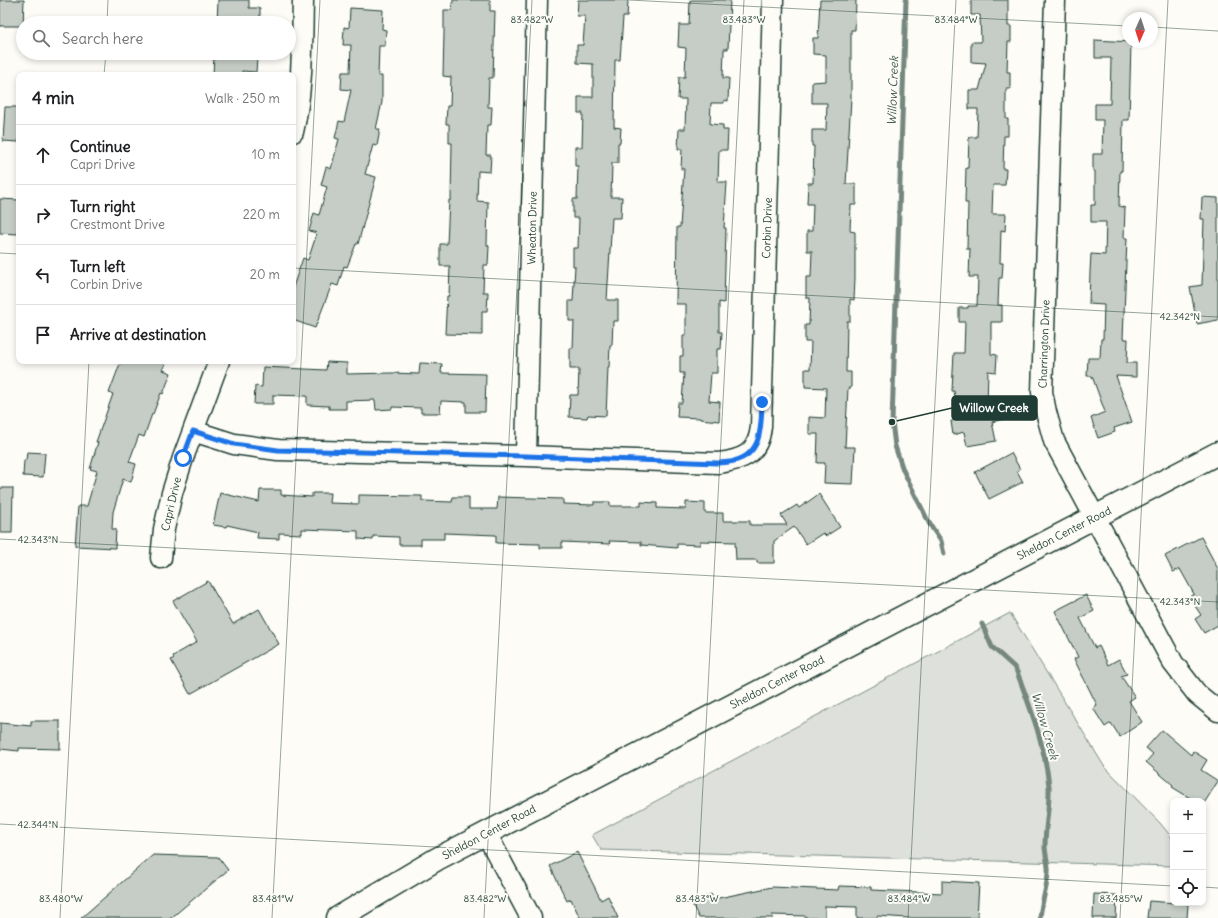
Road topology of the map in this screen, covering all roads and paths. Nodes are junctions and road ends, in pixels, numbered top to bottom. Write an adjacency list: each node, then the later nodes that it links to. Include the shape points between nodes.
1 (303, 0): 5 (street, via 302,49)
2 (537, 0): 9 (street, Wheaton Drive)
3 (773, 0): 9 (street, Corbin Drive, via 761,427 755,446 734,461 718,463)
4 (1055, 0): 10 (street, Charrington Drive, via 1042,392 1054,441)
5 (296, 109)
6 (218, 364): 7 (street, Capri Drive)
7 (193, 431): 9 (street, via 234,444 278,450); 11 (street, Capri Drive, via 172,494 164,528)
8 (1218, 453): 10 (main road, Sheldon Center Road)
9 (526, 456)
10 (1096, 517): 12 (street, Charrington Drive, via 1173,663 1197,694); 13 (main road, Sheldon Center Road)
11 (161, 558)
12 (1218, 711)
13 (486, 833): 14 (main road, Sheldon Center Road); 15 (street)
14 (338, 918)
15 (531, 918)

